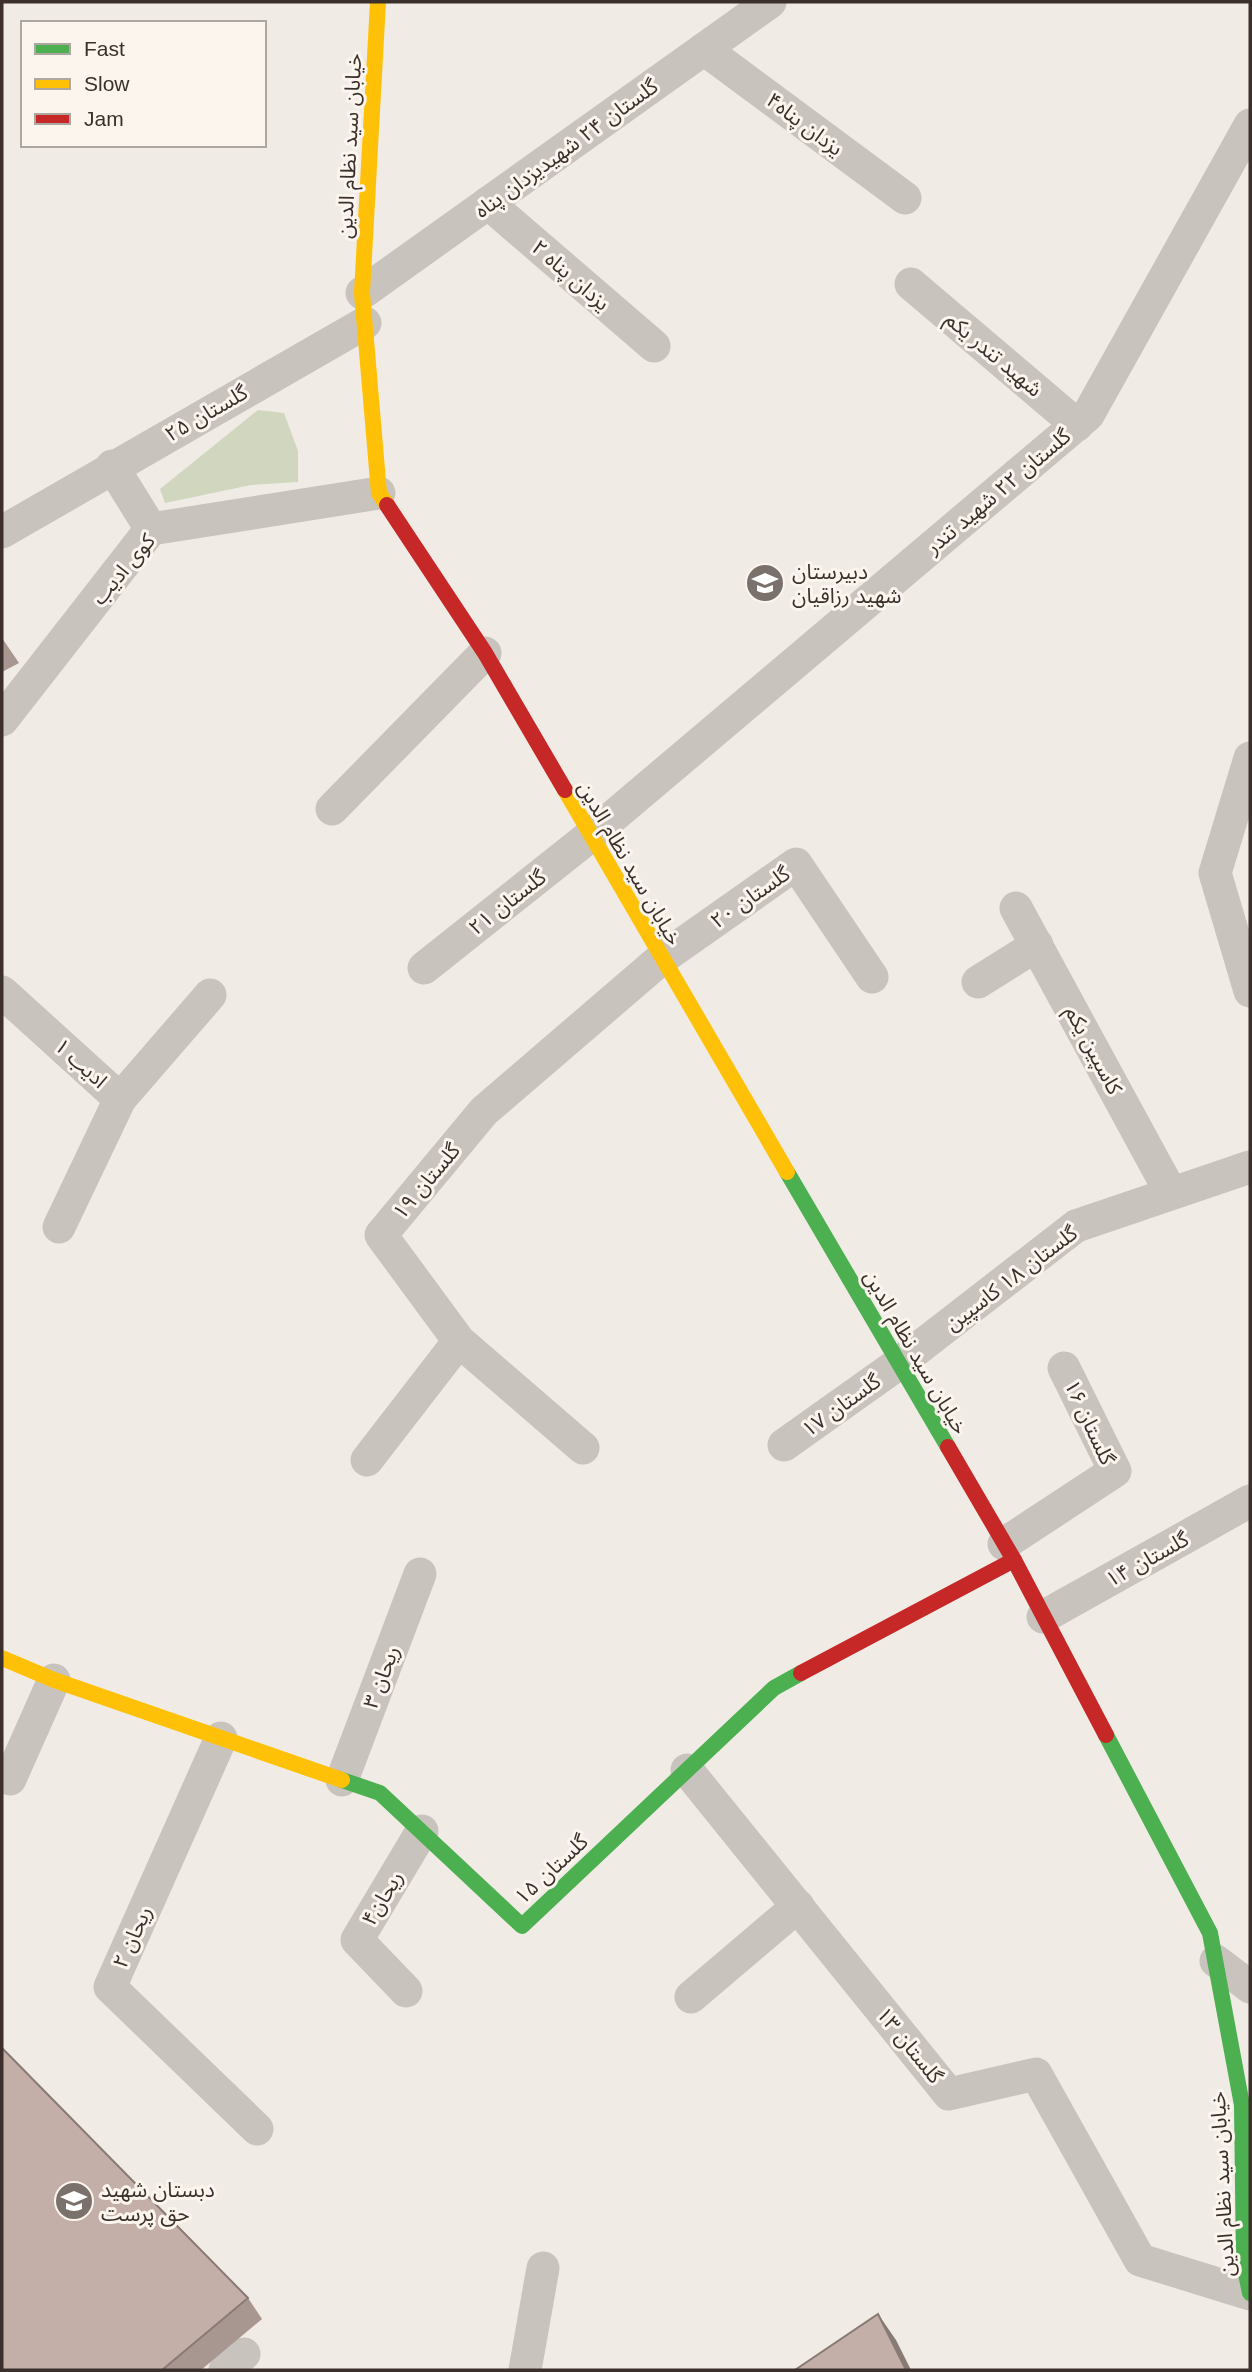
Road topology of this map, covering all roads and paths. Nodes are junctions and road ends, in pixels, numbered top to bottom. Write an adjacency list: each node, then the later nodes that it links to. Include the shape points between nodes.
1 (377, 2): 8 (main road, خیابان سید نظام الدین)
2 (770, 2): 3 (street, گلستان ۲۴ شهیدیزدان پناه)
3 (704, 49): 5 (street, یزدان پناه۴); 6 (street, گلستان ۲۴ شهیدیزدان پناه)
4 (1250, 125): 10 (street, گلستان ۲۲ شهید تندر, via 1088,415)
5 (905, 198)
6 (488, 203): 8 (street, گلستان ۲۴ شهیدیزدان پناه); 9 (street, یزدان پناه ۲)
7 (911, 284): 10 (street, شهید تندر یکم)
8 (363, 308): 11 (street, گلستان ۲۵); 12 (main road, خیابان سید نظام الدین)
9 (654, 346)
10 (1077, 425): 19 (street, گلستان ۲۲ شهید تندر)
11 (112, 467): 13 (street); 14 (street, گلستان ۲۵)
12 (379, 493): 13 (street, کوی ادیب); 15 (main road, خیابان سید نظام الدین)
13 (151, 529): 16 (street, کوی ادیب)
14 (2, 532)
15 (485, 653): 18 (street); 19 (main road, خیابان سید نظام الدین)
16 (2, 720)
17 (1250, 758): 26 (street, via 1215,873)
18 (332, 809)
19 (590, 836): 22 (main road, خیابان سید نظام الدین); 23 (street, گلستان ۲۱)
20 (1016, 908): 21 (street, کاسپین یکم)
21 (1037, 945): 25 (street); 31 (street, کاسپین یکم)
22 (662, 959): 24 (street, گلستان ۲۰, via 796,864); 33 (street, گلستان ۱۹, via 484,1111 381,1235); 34 (main road, خیابان سید نظام الدین)
23 (425, 968)
24 (872, 977)
25 (978, 982)
26 (1250, 991)
27 (2, 992): 29 (street, ادیب ۱)
28 (210, 995): 29 (street, ادیب ۱)
29 (120, 1099): 32 (street)
30 (1249, 1161): 31 (street, گلستان ۱۸ کاسپین)
31 (1171, 1193): 34 (street, گلستان ۱۸ کاسپین, via 1076,1226)
32 (59, 1227)
33 (459, 1341): 37 (street, گلستان ۱۹); 38 (street)
34 (898, 1364): 36 (street, گلستان ۱۷); 40 (main road, خیابان سید نظام الدین)
35 (1064, 1368): 40 (street, گلستان ۱۶, via 1115,1471)
36 (784, 1446)
37 (583, 1448)
38 (367, 1460)
39 (1250, 1501): 42 (street, گلستان ۱۴)
40 (1009, 1552): 42 (main road, خیابان سید نظام الدین); 46 (main road, گلستان ۱۵, via 774,1688)
41 (420, 1574): 48 (street, ریحان ۳)
42 (1043, 1617): 51 (main road, خیابان سید نظام الدین, via 1210,1933)
43 (2, 1658): 44 (main road, گلستان ۱۵)
44 (54, 1680): 45 (main road, گلستان ۱۵); 47 (street)
45 (221, 1738): 48 (main road, گلستان ۱۵); 55 (street, ریحان ۲, via 110,1987)
46 (687, 1770): 49 (main road, گلستان ۱۵, via 522,1926); 50 (street, گلستان ۱۳)
47 (9, 1779)
48 (342, 1780): 49 (main road, گلستان ۱۵, via 380,1793)
49 (422, 1831): 53 (street, ریحان۴, via 357,1940)
50 (798, 1906): 54 (street); 57 (street, گلستان ۱۳, via 949,2094 1036,2074 1140,2260)
51 (1216, 1961): 52 (street); 57 (main road, خیابان سید نظام الدین, via 1242,2105 1244,2264)
52 (1250, 1987)
53 (406, 1991)
54 (691, 1997)
55 (257, 2129)
56 (543, 2268): 58 (street)
57 (1250, 2293)
58 (525, 2370)

